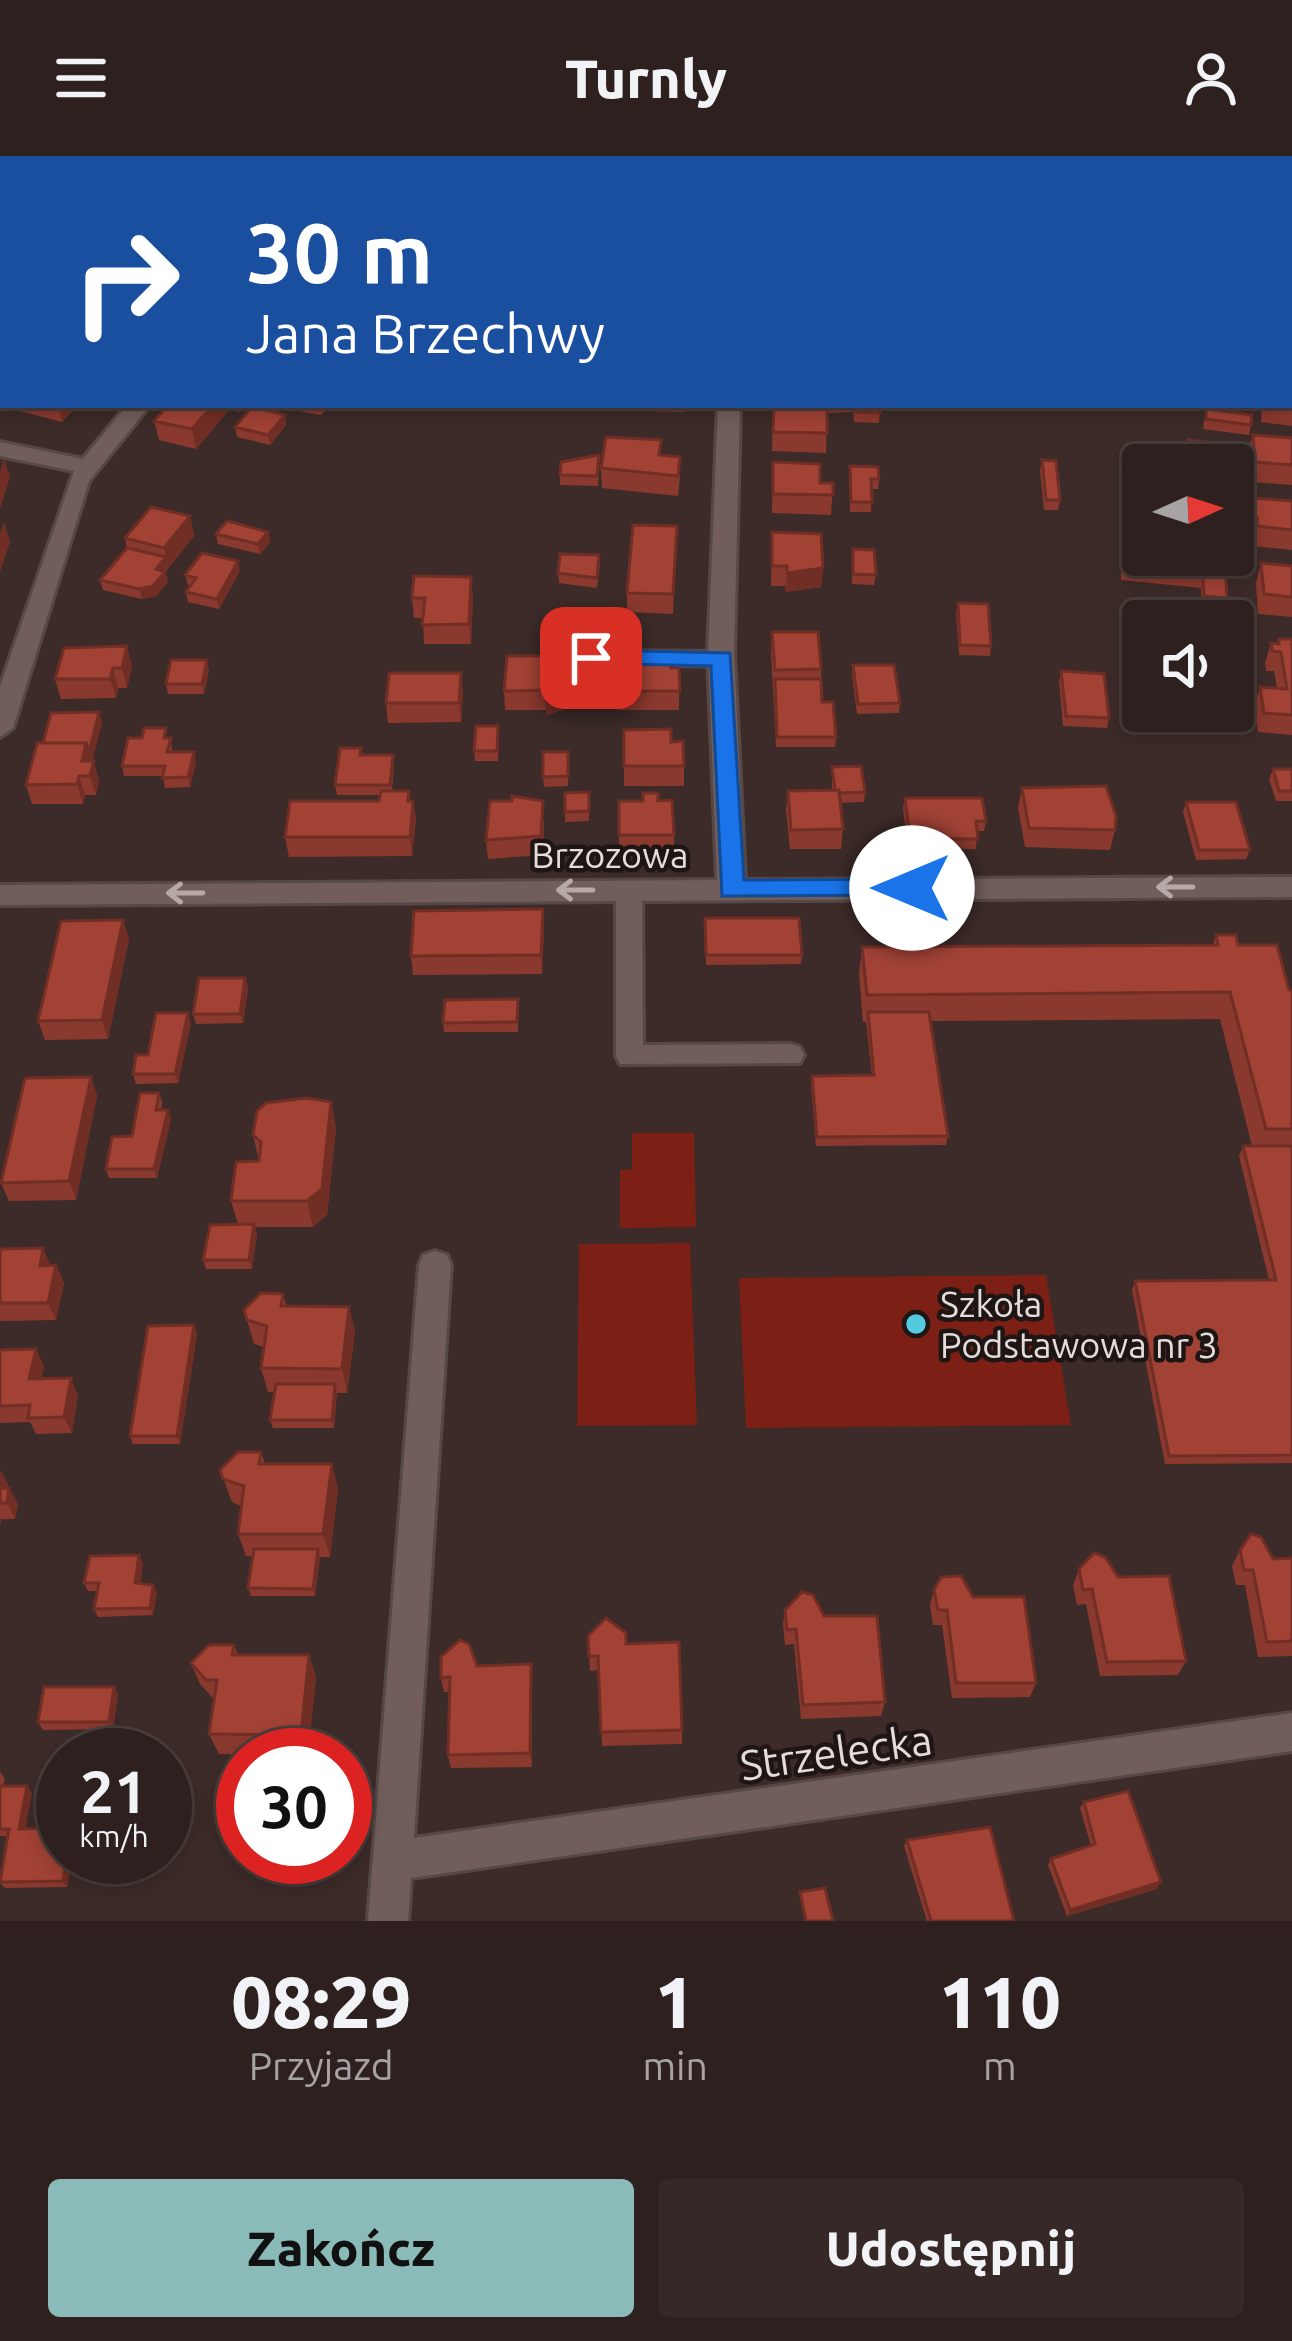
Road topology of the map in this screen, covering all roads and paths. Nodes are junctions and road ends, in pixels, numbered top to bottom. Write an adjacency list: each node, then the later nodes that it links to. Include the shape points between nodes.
1 (136, 408): 4 (street)
2 (729, 408): 6 (street)
3 (0, 449): 4 (street)
4 (85, 466): 7 (street)
5 (591, 658): 6 (lane)
6 (722, 659): 9 (street)
7 (0, 728)
8 (1292, 887): 9 (street, Brzozowa, one-way to 9)
9 (731, 889): 10 (street, Brzozowa)
10 (629, 890): 11 (street, Brzozowa, one-way to 11); 12 (lane, via 630,1056)
11 (0, 895)
12 (790, 1055)
13 (435, 1265): 15 (street)
14 (1292, 1732): 15 (street, Strzelecka)
15 (392, 1861): 16 (street)
16 (388, 1921)

